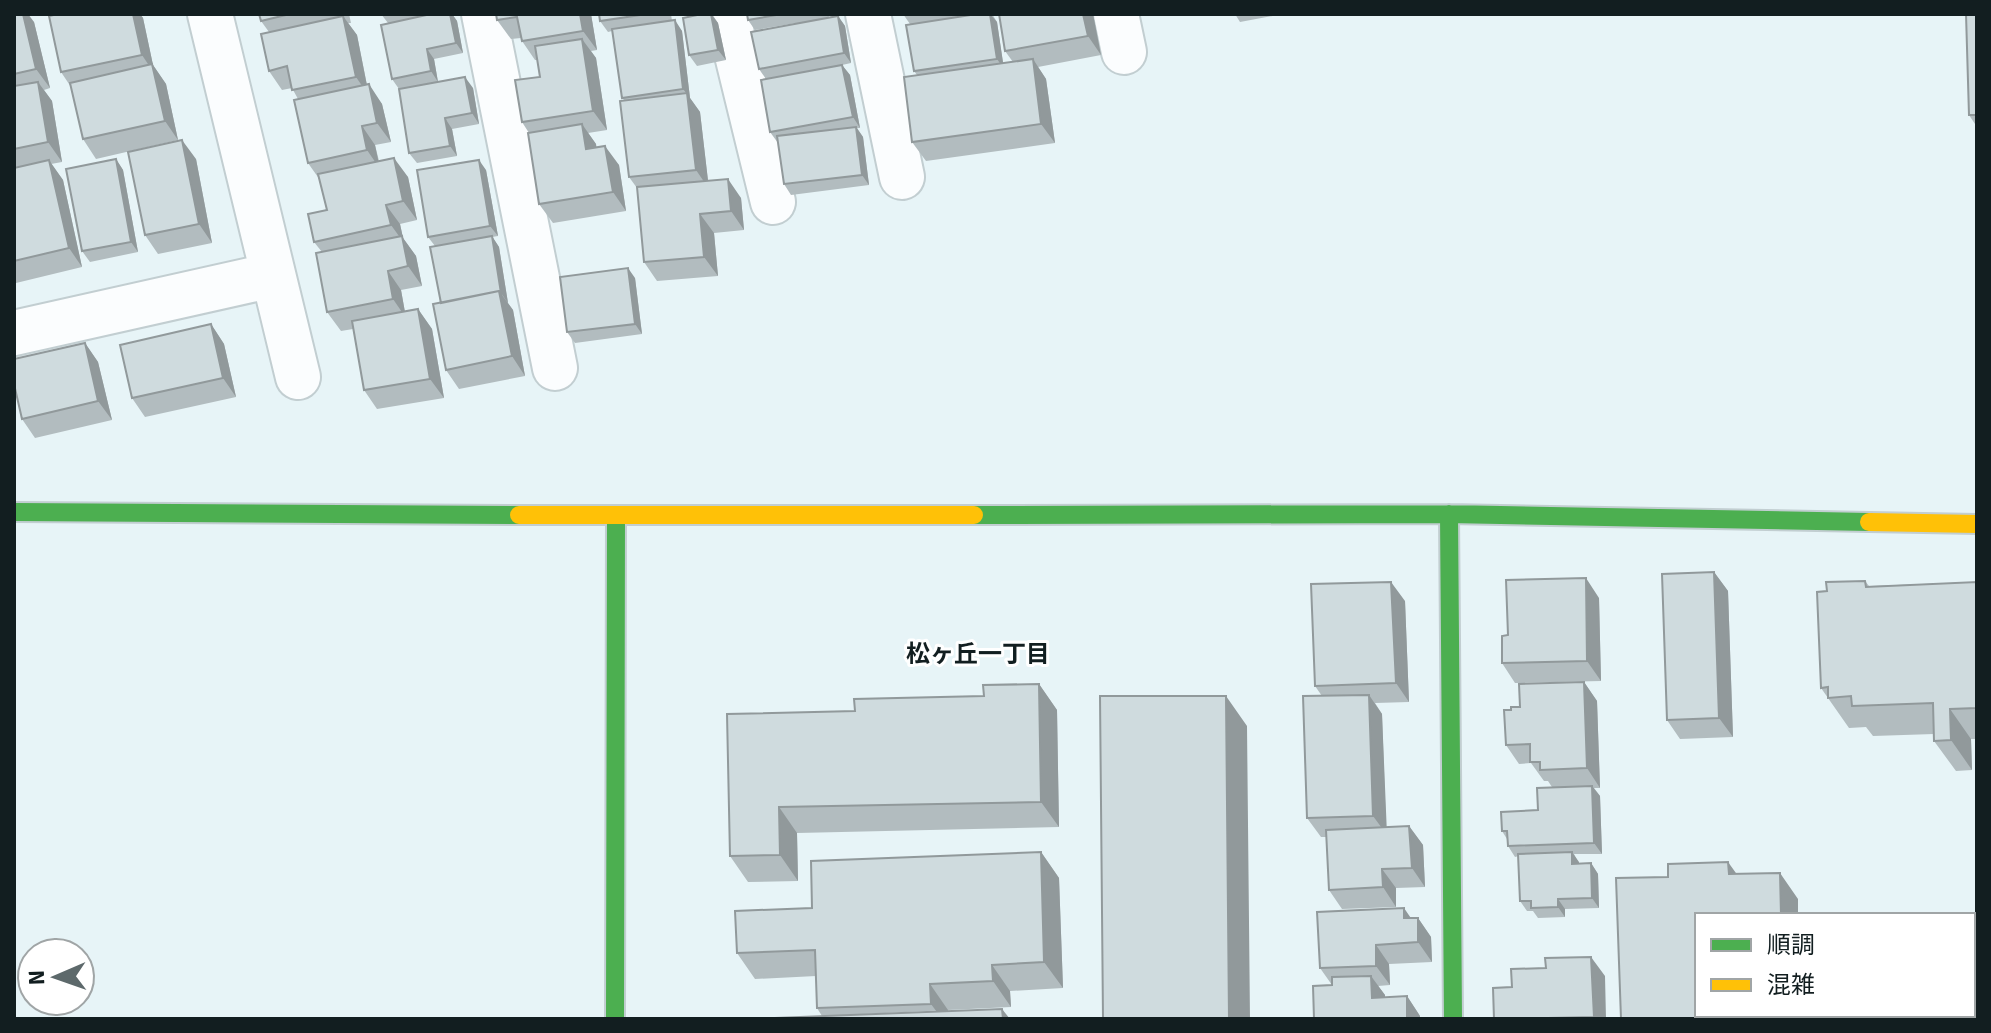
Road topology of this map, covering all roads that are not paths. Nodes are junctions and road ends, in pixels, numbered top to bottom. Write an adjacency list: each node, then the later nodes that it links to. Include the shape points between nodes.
1 (210, 14): 7 (street)
2 (484, 14): 9 (street)
3 (727, 14): 6 (street)
4 (868, 14): 5 (street)
5 (902, 177)
6 (773, 202)
7 (273, 275): 8 (street); 10 (street)
8 (14, 333)
9 (555, 368)
10 (298, 377)
11 (14, 512): 13 (street)
12 (1449, 514): 13 (street); 14 (street); 16 (street)
13 (616, 516): 15 (street)
14 (1977, 524)
15 (615, 1019)
16 (1453, 1019)

